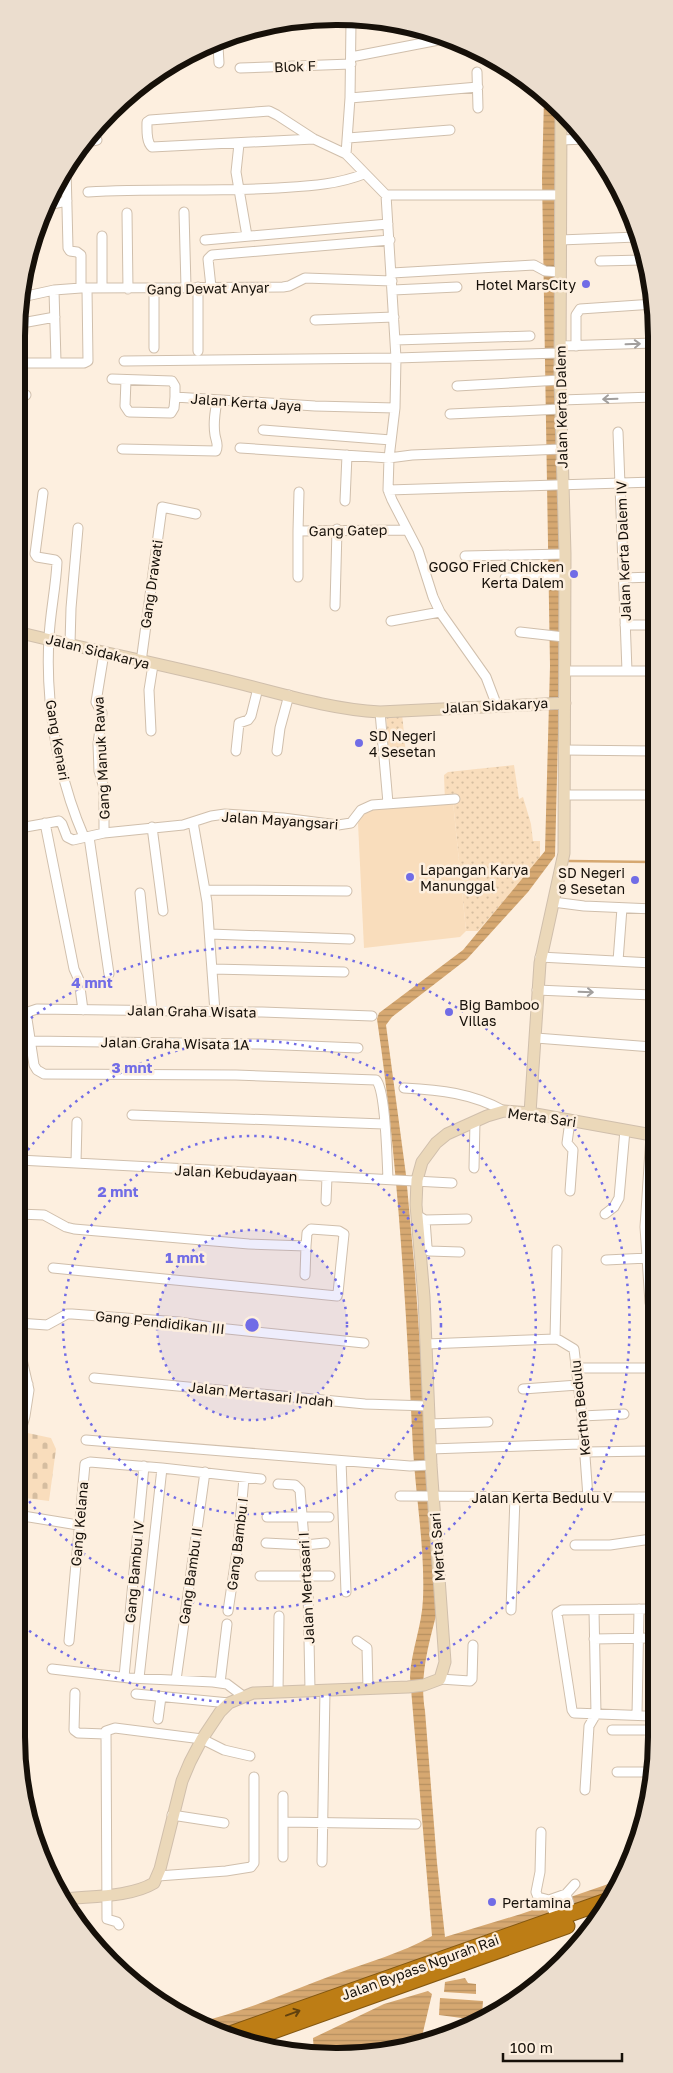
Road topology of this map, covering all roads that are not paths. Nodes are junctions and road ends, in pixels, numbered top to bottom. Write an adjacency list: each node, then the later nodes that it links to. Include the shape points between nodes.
1 (351, 26): 4 (street)
2 (434, 41): 4 (street, Blok F)
3 (218, 49): 5 (street)
4 (351, 60): 6 (street, Blok F); 9 (street)
5 (219, 63)
6 (240, 68)
7 (478, 72): 8 (street)
8 (478, 87): 9 (street); 10 (street)
9 (350, 98): 13 (street)
10 (478, 108)
11 (561, 120): 16 (street, Jalan Kerta Dalem)
12 (450, 130): 13 (street)
13 (348, 138): 18 (street)
14 (314, 139): 17 (street); 17 (street, via 269,111 147,122 148,142 152,146); 18 (street)
15 (578, 139): 16 (street)
16 (561, 140): 24 (street, Jalan Kerta Dalem)
17 (239, 144): 21 (street, via 236,172)
18 (346, 154): 19 (street)
19 (364, 174): 21 (street, via 345,182); 23 (street)
20 (66, 182): 25 (street)
21 (240, 191): 22 (street, via 141,189); 31 (street)
22 (88, 192)
23 (386, 195): 24 (street); 29 (street)
24 (558, 195): 35 (street, Jalan Kerta Dalem)
25 (67, 201): 26 (street); 46 (street, via 68,248 81,255)
26 (55, 203)
27 (184, 212): 40 (street)
28 (127, 213): 47 (street)
29 (388, 224): 31 (street); 34 (street)
30 (102, 236): 44 (street)
31 (247, 236): 33 (street)
32 (631, 237): 35 (street)
33 (205, 240)
34 (390, 240): 39 (street); 42 (street, via 212,255 208,258)
35 (560, 240): 38 (street, Jalan Kerta Dalem)
36 (638, 260): 37 (street)
37 (600, 261)
38 (558, 272): 39 (street, via 545,271 534,265); 61 (street, Jalan Kerta Dalem)
39 (392, 281): 42 (street, Gang Dewat Anyar, via 305,278 289,286); 43 (street); 52 (street)
40 (186, 287): 41 (street, Gang Dewat Anyar); 45 (street, Gang Dewat Anyar)
41 (198, 287): 42 (street, Gang Dewat Anyar); 60 (street)
42 (211, 287)
43 (457, 287)
44 (102, 288): 46 (street, Gang Dewat Anyar); 47 (street, Gang Dewat Anyar)
45 (154, 288): 47 (street, Gang Dewat Anyar); 59 (street)
46 (84, 289): 48 (street, Gang Dewat Anyar); 65 (street, via 88,361)
47 (128, 289)
48 (54, 290): 49 (street, Gang Dewat Anyar); 51 (street)
49 (28, 295)
50 (646, 305): 58 (street, via 580,309 576,315)
51 (55, 317): 54 (street); 65 (street)
52 (394, 317): 53 (street); 56 (street)
53 (316, 320)
54 (26, 322)
55 (530, 336): 56 (street)
56 (395, 340): 62 (street)
57 (648, 343): 58 (street, one-way to 57)
58 (576, 346): 61 (street)
59 (154, 348)
60 (198, 351)
61 (559, 351): 62 (street); 68 (street, Jalan Kerta Dalem)
62 (396, 358): 63 (street); 74 (street)
63 (124, 360)
64 (25, 362): 65 (street)
65 (56, 362)
66 (112, 379): 67 (street, Jalan Kerta Jaya)
67 (126, 380): 70 (street, Jalan Kerta Jaya, via 172,381); 70 (street, via 126,410 130,412 171,413)
68 (559, 380): 69 (street); 73 (street, Jalan Kerta Dalem)
69 (457, 386)
70 (175, 397): 72 (street, Jalan Kerta Jaya)
71 (648, 398): 73 (street, one-way to 73)
72 (217, 401): 74 (street, Jalan Kerta Jaya); 80 (street, via 214,421 216,451)
73 (560, 406): 75 (street, via 541,410); 81 (street, Jalan Kerta Dalem)
74 (395, 408): 78 (street)
75 (450, 414)
76 (263, 430): 78 (street)
77 (618, 432): 85 (street, Jalan Kerta Dalem IV)
78 (392, 440): 83 (street)
79 (240, 448): 82 (street)
80 (122, 449)
81 (560, 449): 83 (street); 86 (street, Jalan Kerta Dalem)
82 (347, 455): 83 (street); 90 (street)
83 (389, 458): 87 (street)
84 (648, 482): 85 (street)
85 (618, 484): 86 (street); 102 (street, Jalan Kerta Dalem IV)
86 (561, 485): 87 (street); 96 (street, Jalan Kerta Dalem)
87 (388, 490): 94 (street)
88 (299, 492): 95 (street, Gang Gatep)
89 (44, 493): 111 (street, Gang Kenari, via 35,554 57,562)
90 (345, 501)
91 (196, 514): 114 (street, Gang Drawati, via 162,506)
92 (78, 528): 112 (street)
93 (338, 529): 94 (street, Gang Gatep); 95 (street, Gang Gatep); 103 (street)
94 (407, 530): 104 (street, via 424,565)
95 (298, 531): 98 (street)
96 (562, 554): 97 (street); 101 (street, Jalan Kerta Dalem)
97 (465, 556)
98 (298, 577)
99 (648, 577): 102 (street)
100 (504, 578): 101 (street)
101 (563, 578): 110 (street, Jalan Kerta Dalem)
102 (624, 578): 106 (street, Jalan Kerta Dalem IV)
103 (335, 606)
104 (440, 612): 105 (street); 122 (street, via 486,677)
105 (391, 620)
106 (625, 625): 107 (street); 117 (street, Jalan Kerta Dalem IV)
107 (648, 625)
108 (520, 632): 110 (street)
109 (25, 633): 111 (street, Jalan Sidakarya)
110 (563, 637): 116 (street, Jalan Kerta Dalem)
111 (49, 639): 112 (street, Jalan Sidakarya); 138 (street, Gang Kenari, via 50,691 59,754 68,792)
112 (70, 644): 113 (street, Jalan Sidakarya)
113 (104, 653): 114 (street, Jalan Sidakarya); 137 (street, Gang Manuk Rawa, via 96,702 102,713 98,744 99,771 104,788)
114 (141, 662): 115 (street, Jalan Sidakarya)
115 (153, 665): 119 (street, Jalan Sidakarya); 124 (street, via 149,690)
116 (565, 671): 117 (street); 121 (street, Jalan Kerta Dalem)
117 (627, 671): 118 (street)
118 (648, 671)
119 (258, 688): 120 (street, Jalan Sidakarya); 126 (street, via 251,716 240,723)
120 (289, 695): 123 (street, Jalan Sidakarya, via 336,707); 127 (street)
121 (563, 702): 122 (street, Jalan Sidakarya); 125 (street, Jalan Sidakarya)
122 (497, 706): 123 (street, Jalan Sidakarya)
123 (380, 712): 132 (street)
124 (151, 731)
125 (564, 750): 128 (street); 129 (street, Jalan Sidakarya)
126 (236, 751)
127 (276, 751)
128 (648, 751)
129 (564, 795): 130 (street); 142 (street, Jalan Sidakarya, via 564,853)
130 (648, 795)
131 (455, 799): 132 (street, Jalan Mayangsari)
132 (388, 803): 133 (street, Jalan Mayangsari, via 365,808 346,825 230,814)
133 (193, 822): 136 (street, Jalan Mayangsari); 139 (street)
134 (45, 823): 135 (street); 138 (street, via 61,822 70,839); 156 (street, via 74,969 79,980)
135 (25, 827)
136 (152, 827): 137 (street, Jalan Mayangsari); 145 (street)
137 (104, 833): 138 (street, Jalan Mayangsari)
138 (86, 837): 153 (street, Gang Kenari)
139 (205, 890): 140 (street); 146 (street)
140 (347, 890)
141 (140, 893): 157 (street)
142 (553, 902): 143 (street); 148 (street, Jalan Sidakarya)
143 (622, 908): 144 (street); 149 (street)
144 (648, 909)
145 (163, 911)
146 (210, 934): 147 (street); 151 (street)
147 (350, 939)
148 (540, 957): 149 (street); 154 (street, Jalan Sidakarya)
149 (618, 961): 150 (street)
150 (648, 963)
151 (212, 969): 152 (street); 158 (street)
152 (344, 972)
153 (110, 974)
154 (537, 990): 155 (street, one-way to 155); 162 (street, Jalan Sidakarya)
155 (648, 995)
156 (82, 1010): 157 (street, Jalan Graha Wisata); 160 (street, Jalan Graha Wisata, via 32,1010)
157 (152, 1010): 158 (street, Jalan Graha Wisata)
158 (215, 1012): 159 (street, Jalan Graha Wisata)
159 (372, 1016)
160 (25, 1017)
161 (25, 1026): 163 (street)
162 (536, 1038): 164 (street); 168 (street, Jalan Sidakarya)
163 (30, 1041): 165 (street, Jalan Graha Wisata 1A); 173 (street, via 34,1065 44,1074 372,1079 380,1086)
164 (648, 1047)
165 (358, 1048)
166 (404, 1088): 167 (street, via 456,1093 486,1101)
167 (504, 1111): 168 (street, Merta Sari); 170 (street, Merta Sari)
168 (530, 1113): 171 (street, Merta Sari)
169 (132, 1115): 173 (street)
170 (475, 1121): 178 (street); 181 (street, Merta Sari, via 436,1143)
171 (570, 1121): 174 (street, Merta Sari); 184 (street, via 567,1143 573,1150)
172 (77, 1122): 177 (street)
173 (384, 1124): 180 (street)
174 (625, 1130): 175 (street, Merta Sari); 187 (street, via 619,1198 614,1207)
175 (648, 1134)
176 (25, 1160): 177 (street, Jalan Kebudayaan)
177 (76, 1164): 179 (street, Jalan Kebudayaan)
178 (474, 1168)
179 (327, 1178): 180 (street, Jalan Kebudayaan); 185 (street)
180 (390, 1179): 181 (street, Jalan Kebudayaan)
181 (412, 1180): 182 (street, Jalan Kebudayaan); 188 (street, Merta Sari)
182 (452, 1183)
183 (648, 1188): 193 (street, via 645,1227)
184 (570, 1191)
185 (326, 1201)
186 (25, 1214): 190 (street, via 44,1214 74,1229)
187 (604, 1214)
188 (421, 1218): 189 (street); 192 (street, via 429,1251); 200 (street, Merta Sari)
189 (467, 1218)
190 (306, 1246): 195 (street, via 307,1233 311,1229 344,1234 336,1296); 196 (street)
191 (557, 1250): 198 (street)
192 (460, 1252)
193 (648, 1258): 194 (street)
194 (606, 1260)
195 (53, 1268)
196 (305, 1275)
197 (25, 1323): 199 (street, Gang Pendidikan III, via 47,1325 72,1314 179,1322)
198 (555, 1339): 200 (street); 201 (street, Kertha Bedulu, via 574,1349)
199 (364, 1343)
200 (426, 1344): 209 (street, Merta Sari)
201 (577, 1368): 202 (street); 207 (street, Kertha Bedulu)
202 (648, 1368)
203 (25, 1371): 205 (street)
204 (94, 1378): 209 (street, Jalan Mertasari Indah)
205 (28, 1384): 206 (street); 211 (street)
206 (25, 1385)
207 (578, 1385): 208 (street); 212 (street, Kertha Bedulu)
208 (523, 1389)
209 (427, 1406): 214 (street, Merta Sari)
210 (624, 1414): 212 (street)
211 (25, 1416)
212 (582, 1416): 216 (street, Kertha Bedulu)
213 (488, 1422): 214 (street)
214 (429, 1424): 217 (street, Merta Sari)
215 (86, 1440): 219 (street)
216 (582, 1448): 217 (street); 218 (street); 230 (street, Kertha Bedulu)
217 (430, 1449): 220 (street, Merta Sari)
218 (648, 1451)
219 (342, 1461): 220 (street); 245 (street)
220 (429, 1465): 228 (street, Merta Sari)
221 (144, 1466): 222 (street, Gang Kelana); 236 (street, Gang Kelana, via 85,1464); 260 (street, Gang Bambu IV)
222 (162, 1468): 223 (street, Gang Kelana); 261 (street)
223 (205, 1472): 224 (street, Gang Kelana); 262 (street, Gang Bambu II)
224 (244, 1478): 225 (street, Gang Kelana); 250 (street, Gang Bambu I)
225 (262, 1479)
226 (278, 1484): 233 (street, Jalan Mertasari I, via 298,1486)
227 (400, 1496): 228 (street, Jalan Kerta Bedulu V)
228 (432, 1496): 229 (street, Jalan Kerta Bedulu V); 263 (street, Merta Sari, via 445,1662)
229 (515, 1497): 230 (street, Jalan Kerta Bedulu V); 248 (street)
230 (588, 1497): 231 (street, Jalan Kerta Bedulu V)
231 (648, 1497)
232 (25, 1516): 236 (street)
233 (302, 1516): 234 (street); 235 (street); 240 (street, Jalan Mertasari I)
234 (267, 1517)
235 (329, 1517)
236 (78, 1525): 256 (street, Gang Kelana)
237 (648, 1539): 241 (street, via 610,1545)
238 (266, 1543): 240 (street)
239 (325, 1543): 240 (street)
240 (305, 1545): 242 (street, Jalan Mertasari I)
241 (575, 1545)
242 (307, 1574): 243 (street); 244 (street); 266 (street, Jalan Mertasari I)
243 (260, 1576)
244 (330, 1576)
245 (346, 1592)
246 (639, 1609): 247 (street); 249 (street); 253 (street)
247 (648, 1609)
248 (511, 1610)
249 (594, 1610): 255 (street); 274 (street, via 562,1610 557,1613 572,1710 577,1714)
250 (228, 1611)
251 (279, 1616): 268 (street)
252 (227, 1624): 264 (street)
253 (640, 1638): 254 (street); 255 (street); 275 (street)
254 (648, 1638)
255 (594, 1639): 274 (street)
256 (69, 1641)
257 (357, 1641): 265 (street, via 367,1648)
258 (473, 1645): 263 (street, via 472,1679 464,1682)
259 (52, 1669): 260 (street)
260 (124, 1677): 261 (street)
261 (139, 1678): 262 (street)
262 (176, 1680): 264 (street)
263 (440, 1680): 265 (street, via 424,1685)
264 (220, 1683): 271 (street, via 227,1684)
265 (368, 1689): 267 (street)
266 (310, 1690): 267 (street); 268 (street)
267 (325, 1690): 290 (street)
268 (278, 1692): 271 (street)
269 (75, 1693): 280 (street, via 74,1730)
270 (136, 1694): 272 (street)
271 (243, 1696): 273 (street)
272 (161, 1697): 273 (street); 277 (street)
273 (229, 1703): 281 (street)
274 (596, 1714): 275 (street); 286 (street, via 589,1726)
275 (637, 1715): 276 (street)
276 (648, 1716)
277 (158, 1719)
278 (612, 1730): 279 (street)
279 (648, 1730)
280 (105, 1734): 281 (street, via 108,1729 115,1728); 298 (street)
281 (202, 1739): 282 (street, via 224,1750); 288 (street, via 182,1781)
282 (250, 1756)
283 (617, 1772): 284 (street)
284 (646, 1772)
285 (254, 1777): 296 (street, via 254,1863 251,1867)
286 (585, 1790)
287 (283, 1796): 289 (street)
288 (172, 1815): 291 (street); 296 (street)
289 (284, 1822): 290 (street); 294 (street)
290 (323, 1822): 292 (street); 295 (street)
291 (224, 1823)
292 (416, 1824)
293 (541, 1832): 301 (street, via 536,1892 538,1897)
294 (283, 1857)
295 (322, 1862)
296 (158, 1876): 298 (street, via 154,1883 144,1888)
297 (575, 1884): 299 (street)
298 (106, 1894): 300 (street); 306 (street, via 107,1919)
299 (568, 1896): 301 (street); 303 (street)
300 (71, 1898)
301 (550, 1902): 304 (street)
302 (600, 1903): 303 (highway, Jalan Bypass Ngurah Rai)
303 (572, 1911): 304 (highway, Jalan Bypass Ngurah Rai)
304 (555, 1916): 307 (highway, Jalan Bypass Ngurah Rai)
305 (591, 1917): 307 (highway, Jalan Bypass Ngurah Rai)
306 (119, 1925)
307 (384, 1985): 308 (highway, Jalan Bypass Ngurah Rai, one-way to 307); 309 (highway, Jalan Bypass Ngurah Rai)
308 (238, 2032)
309 (256, 2037)

